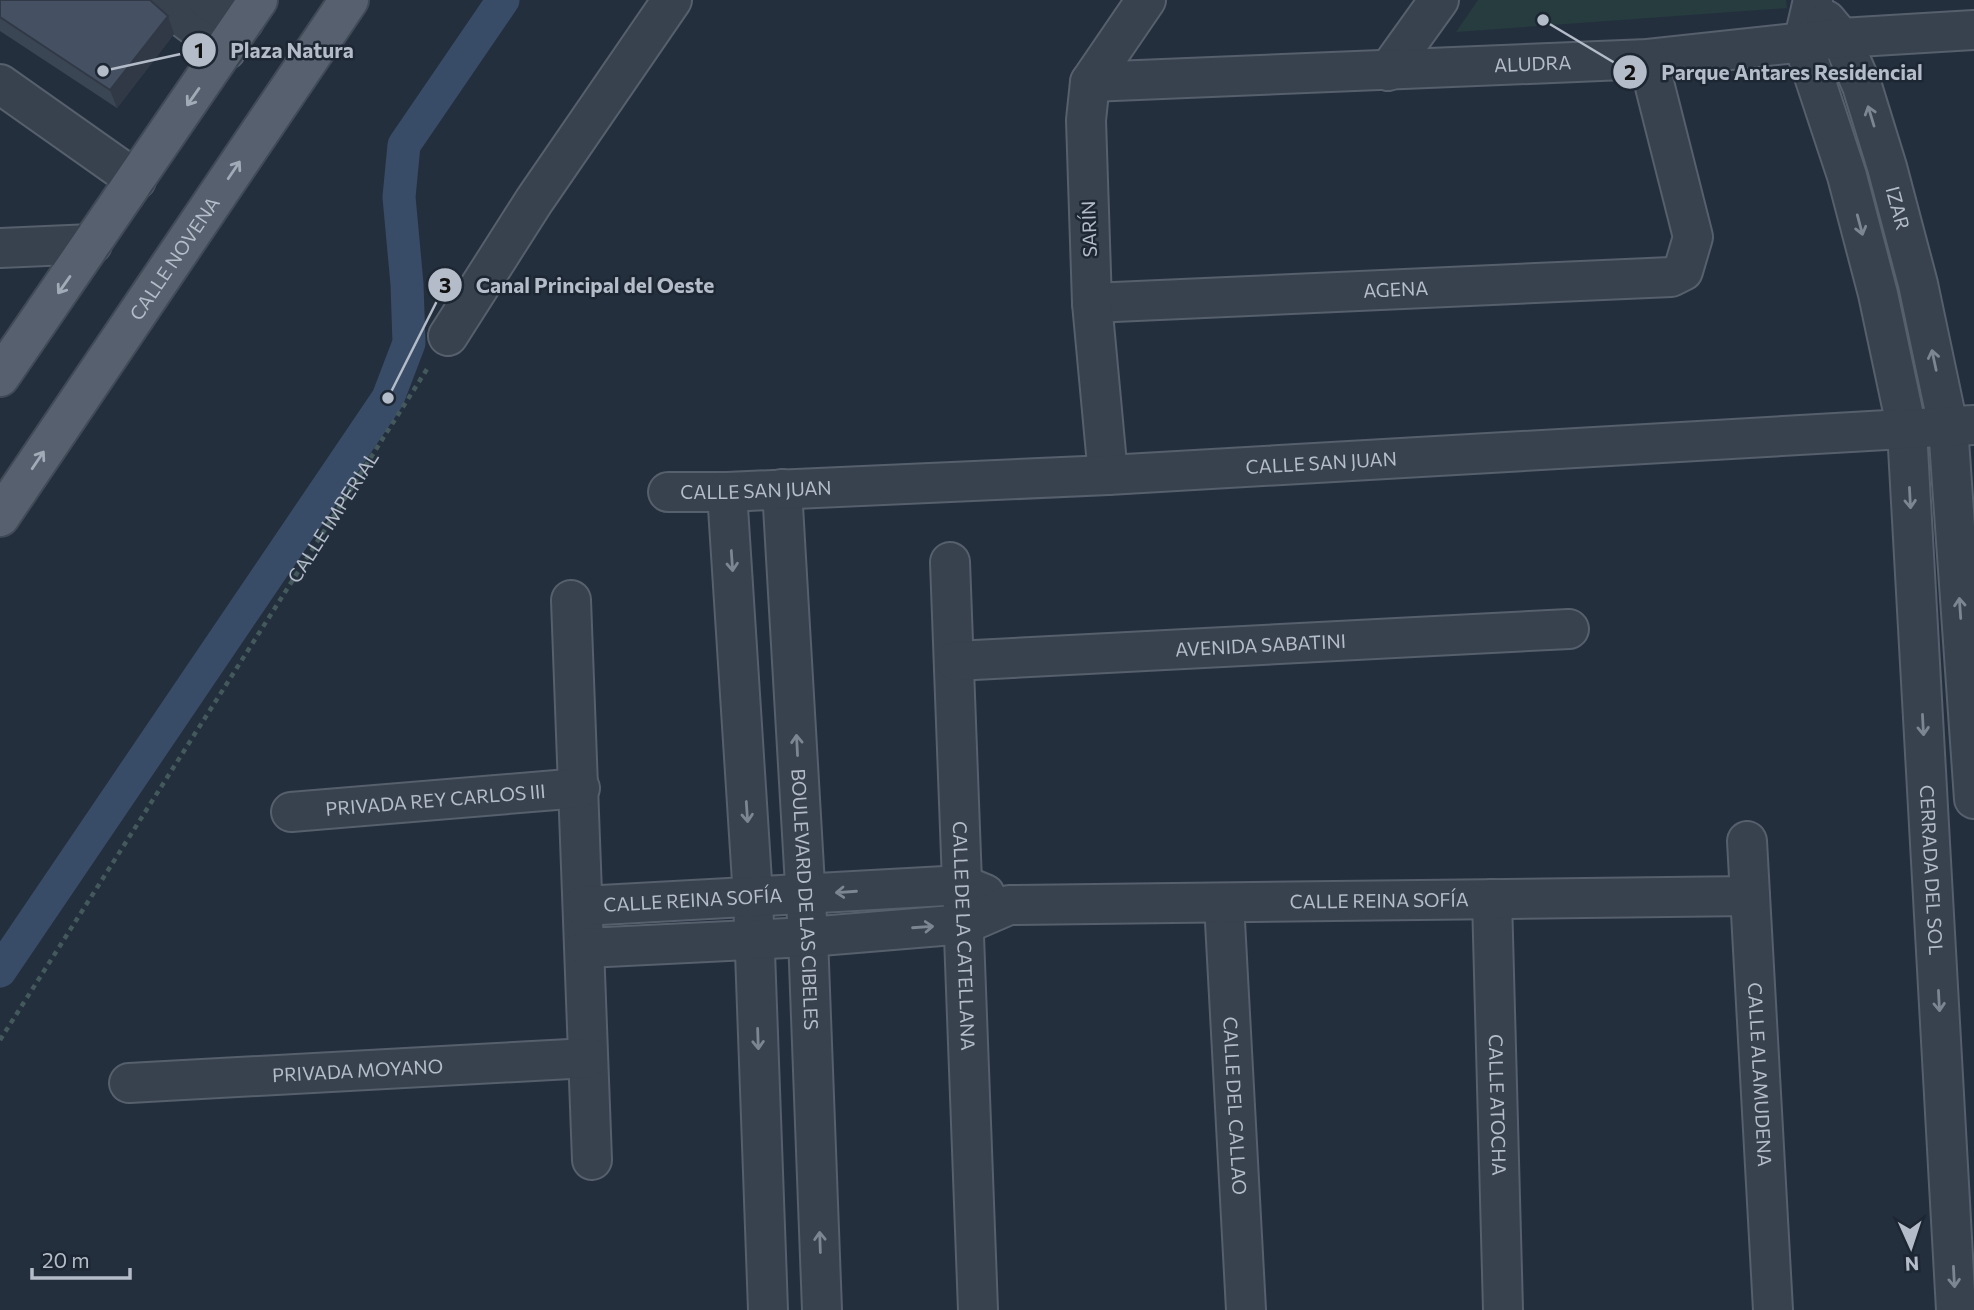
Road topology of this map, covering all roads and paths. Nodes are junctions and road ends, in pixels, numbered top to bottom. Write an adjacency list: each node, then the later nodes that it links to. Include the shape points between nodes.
1 (160, 0): 8 (street)
2 (208, 0): 8 (street)
3 (349, 0): 30 (main road, CALLE NOVENA, one-way to 3)
4 (672, 0): 22 (street, via 534,201)
5 (1146, 0): 14 (street, SARÍN)
6 (1440, 0): 13 (street)
7 (1813, 3): 10 (street, IZAR); 11 (street, IZAR)
8 (243, 23): 18 (main road, one-way to 18)
9 (1974, 30): 10 (street, ALUDRA)
10 (1840, 38): 11 (street, ALUDRA); 16 (street, IZAR, one-way to 10, via 1862,86)
11 (1803, 43): 12 (street, ALUDRA); 17 (street)
12 (1648, 59): 13 (street, ALUDRA); 21 (street, AGENA, via 1693,237 1683,271 1671,277)
13 (1388, 71): 14 (street, ALUDRA)
14 (1090, 82): 21 (street, SARÍN, via 1086,120)
15 (0, 84): 18 (street)
16 (1887, 167): 17 (street); 24 (street, IZAR, one-way to 16)
17 (1847, 176): 25 (street, one-way to 25)
18 (136, 180): 19 (main road)
19 (92, 244): 20 (street); 23 (main road, one-way to 23)
20 (0, 247)
21 (1092, 303): 26 (street, SARÍN)
22 (449, 336): 55 (path, CALLE IMPERIAL)
23 (0, 377)
24 (1961, 426): 25 (street, CALLE SAN JUAN); 36 (street, one-way to 24)
25 (1907, 430): 26 (street, CALLE SAN JUAN); 65 (street, CERRADA DEL SOL, one-way to 65)
26 (1108, 475): 27 (street, CALLE SAN JUAN)
27 (782, 488): 29 (street, CALLE SAN JUAN); 41 (street, BOULEVARD DE LAS CIBELES, one-way to 27)
28 (668, 492): 29 (street, CALLE SAN JUAN)
29 (727, 492): 43 (street, one-way to 43)
30 (0, 517)
31 (950, 562): 34 (street, CALLE DE LA CATELLANA)
32 (571, 600): 35 (street)
33 (1569, 629): 34 (street, AVENIDA SABATINI)
34 (955, 661): 39 (street, CALLE DE LA CATELLANA)
35 (580, 788): 37 (street, PRIVADA REY CARLOS III); 48 (street)
36 (1974, 799)
37 (291, 812)
38 (1747, 841): 42 (street, CALLE ALAMUDENA)
39 (963, 885): 40 (street, CALLE REINA SOFÍA); 47 (street, CALLE REINA SOFÍA); 49 (street, CALLE DE LA CATELLANA)
40 (884, 889): 41 (street, CALLE REINA SOFÍA, one-way to 41); 50 (street)
41 (805, 895): 43 (street, CALLE REINA SOFÍA); 51 (street, BOULEVARD DE LAS CIBELES)
42 (1751, 896): 44 (street, CALLE REINA SOFÍA); 64 (street, CALLE ALAMUDENA)
43 (752, 897): 45 (street, CALLE REINA SOFÍA); 52 (street)
44 (1492, 900): 46 (street, CALLE REINA SOFÍA); 63 (street, CALLE ATOCHA)
45 (667, 902): 48 (street, CALLE REINA SOFÍA); 53 (street)
46 (1224, 903): 47 (street, CALLE REINA SOFÍA); 62 (street, CALLE DEL CALLAO)
47 (1009, 905): 49 (street, CALLE REINA SOFÍA)
48 (583, 906): 54 (street)
49 (965, 924): 50 (street, CALLE REINA SOFÍA, one-way to 49); 61 (street, CALLE DE LA CATELLANA)
50 (886, 930): 51 (street, CALLE REINA SOFÍA)
51 (808, 937): 52 (street, CALLE REINA SOFÍA); 60 (street, BOULEVARD DE LAS CIBELES, one-way to 51)
52 (754, 939): 53 (street, CALLE REINA SOFÍA); 59 (street, one-way to 59)
53 (670, 943): 54 (street, CALLE REINA SOFÍA)
54 (586, 947): 56 (street)
55 (0, 1040)
56 (588, 1058): 57 (street, PRIVADA MOYANO); 58 (street)
57 (129, 1083)
58 (593, 1160)
59 (768, 1310)
60 (822, 1310)
61 (978, 1310)
62 (1246, 1310)
63 (1503, 1310)
64 (1773, 1310)
65 (1956, 1310)

